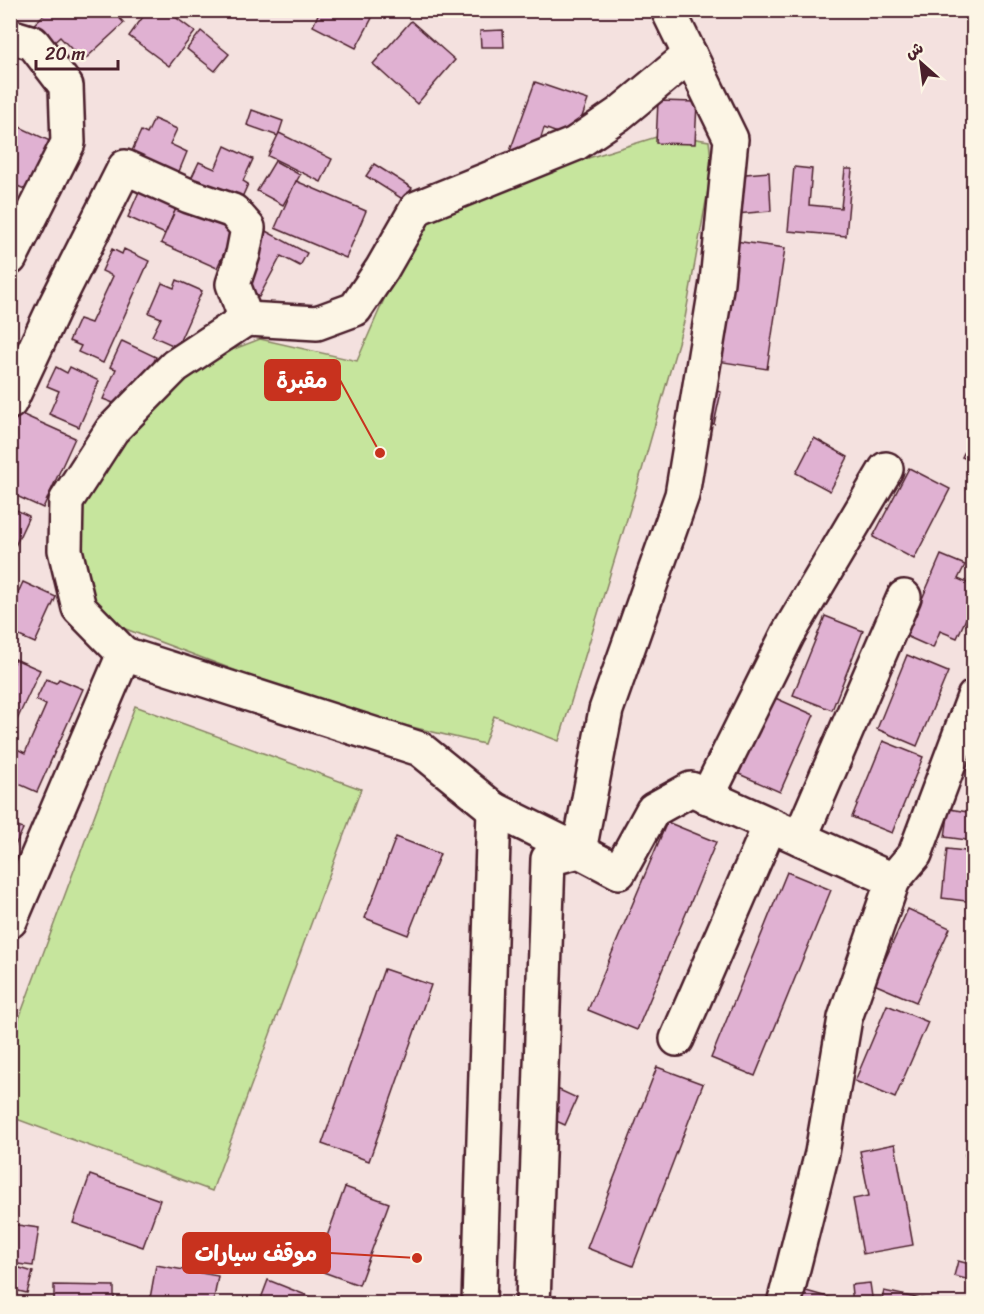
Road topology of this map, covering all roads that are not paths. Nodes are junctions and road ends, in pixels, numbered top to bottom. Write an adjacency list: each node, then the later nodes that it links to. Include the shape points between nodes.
1 (668, 10): 3 (street)
2 (10, 36): 4 (street, via 33,42 66,86 68,143)
3 (690, 55): 5 (street, via 619,114 575,144 417,208 355,309 317,323); 15 (street, via 731,139 717,282 682,495 606,710)
4 (10, 258)
5 (246, 319): 6 (street, via 233,284 248,228 233,211 125,167); 9 (street, via 175,366 112,430 66,501 65,550 79,608)
6 (10, 402)
7 (886, 469): 11 (street, via 788,634)
8 (904, 597): 14 (street)
9 (124, 654): 12 (street, via 420,749); 17 (street)
10 (974, 697): 16 (street, via 915,854)
11 (706, 796): 13 (street); 15 (street, via 691,789 652,810 619,872)
12 (494, 809): 15 (street); 19 (street)
13 (770, 825): 14 (street); 18 (street)
14 (800, 838): 16 (street)
15 (579, 851): 20 (street, via 548,859)
16 (893, 880): 21 (street, via 845,1018 822,1153)
17 (10, 921)
18 (677, 1039)
19 (479, 1304)
20 (533, 1304)
21 (784, 1304)

